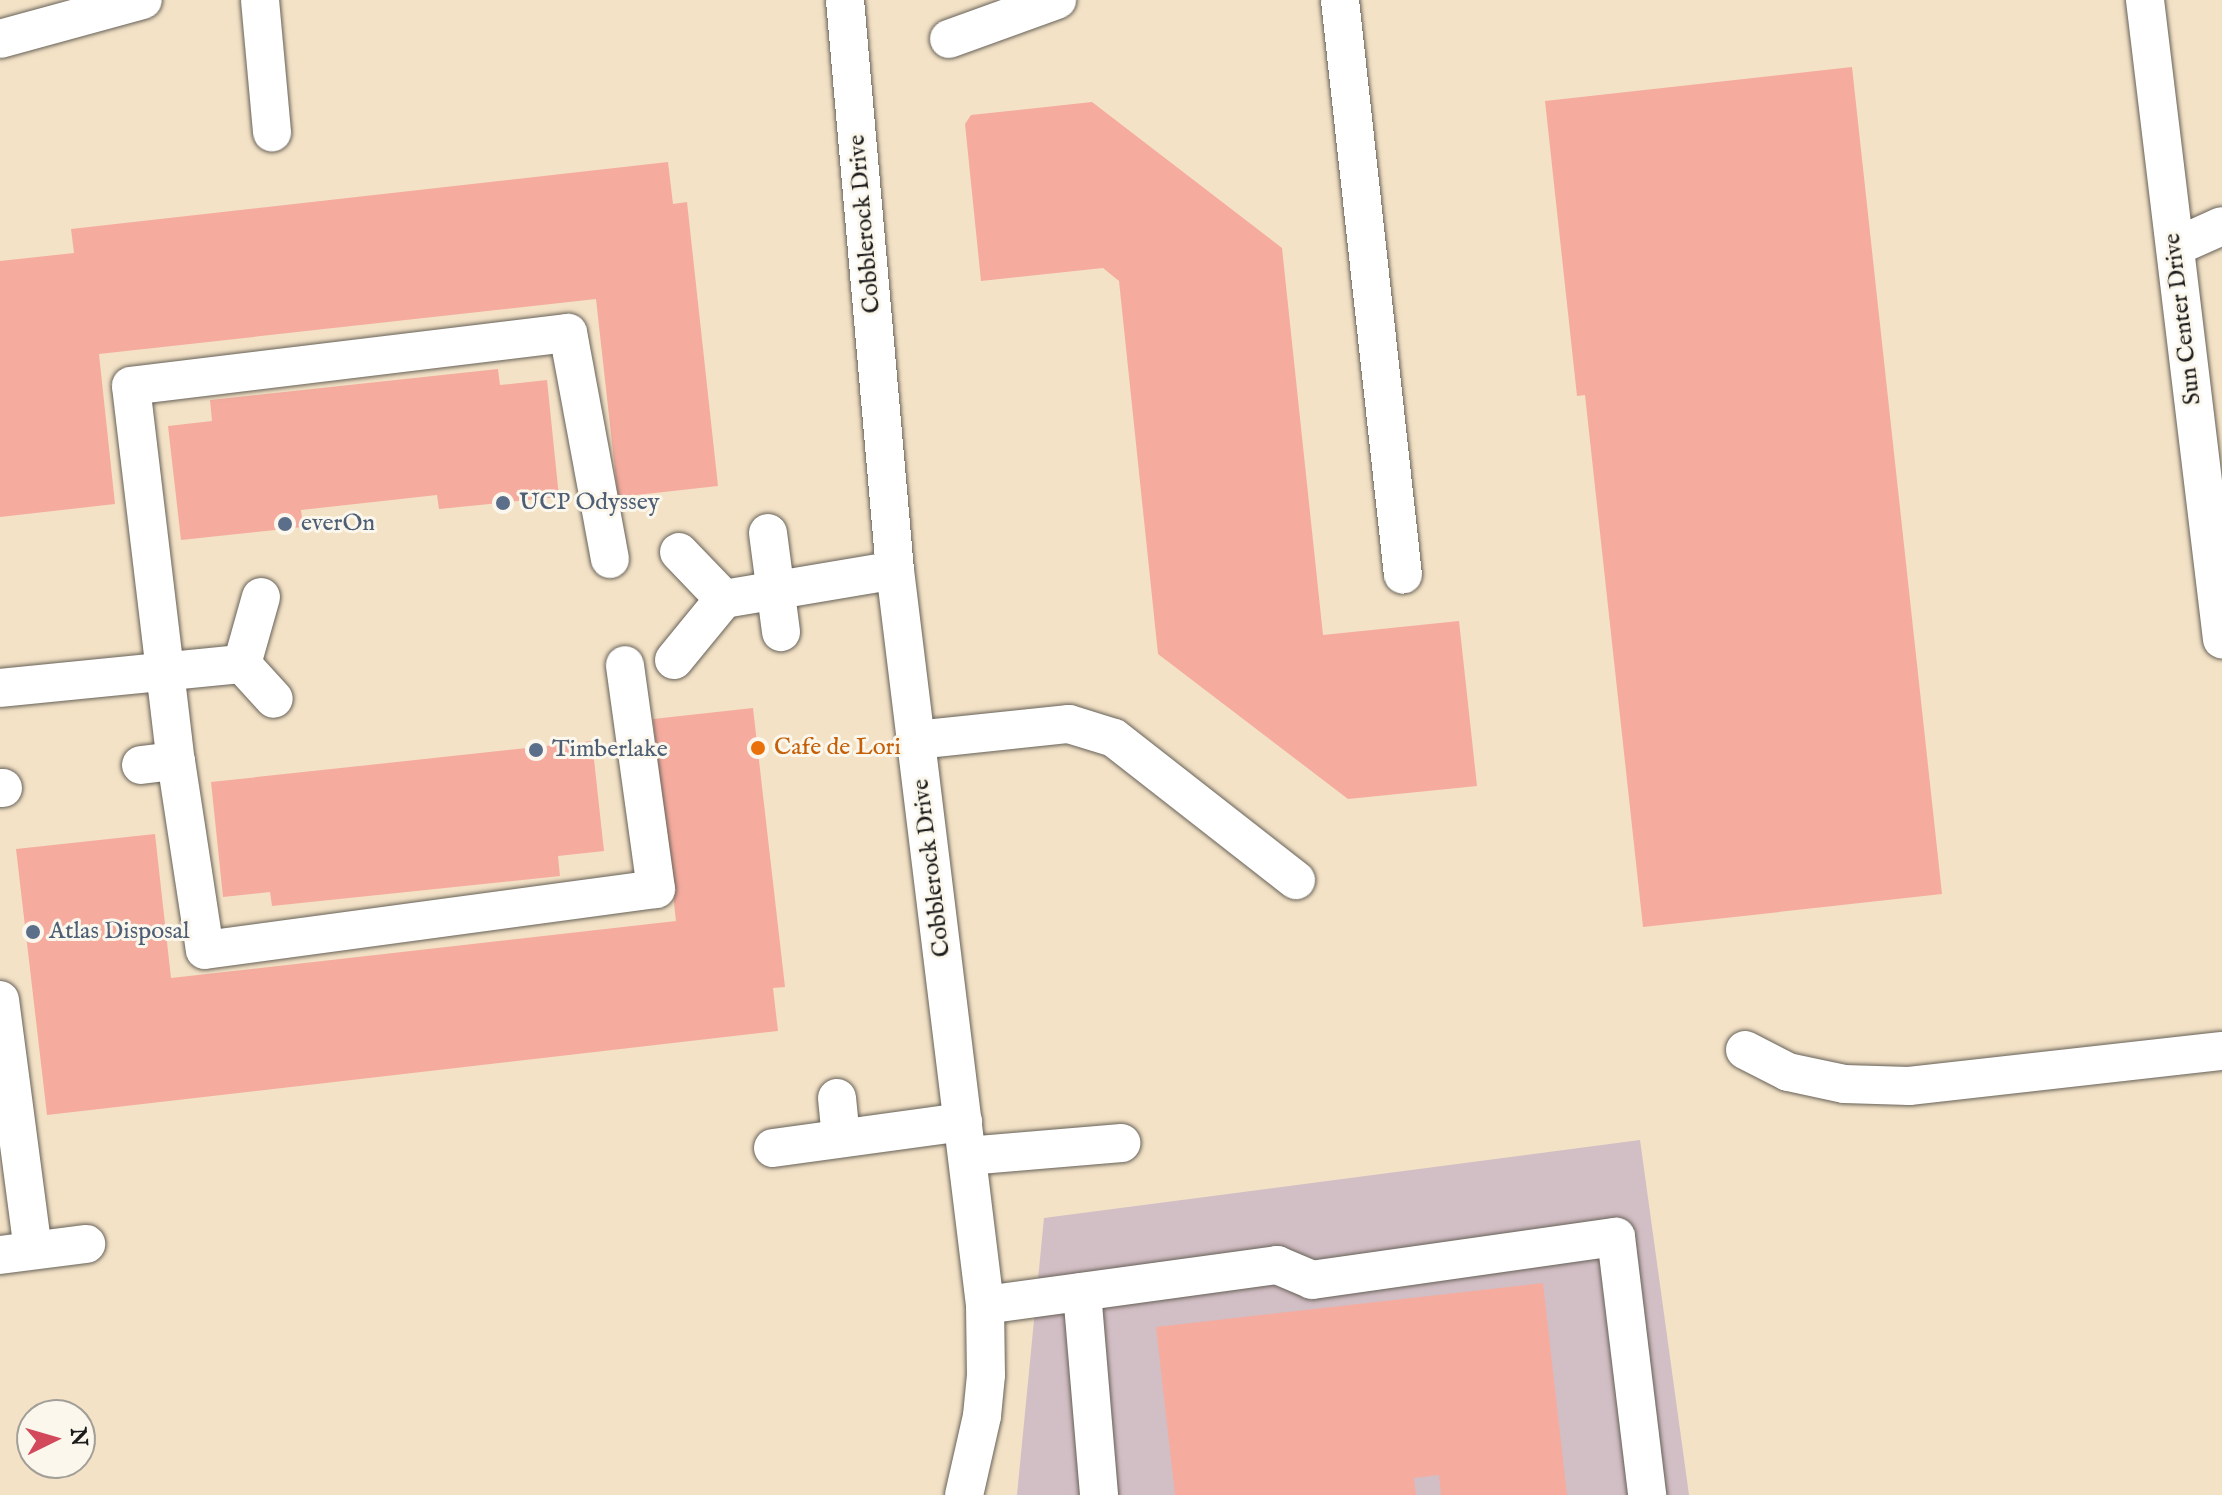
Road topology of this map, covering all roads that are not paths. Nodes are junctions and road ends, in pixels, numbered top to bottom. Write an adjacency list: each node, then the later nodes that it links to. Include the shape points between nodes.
1 (143, 0): 7 (street)
2 (260, 0): 10 (street)
3 (845, 0): 16 (street, Cobblerock Drive)
4 (1057, 0): 9 (street)
5 (1340, 0): 17 (street)
6 (2145, 0): 12 (street, Sun Center Drive)
7 (40, 13): 8 (street)
8 (0, 39)
9 (949, 39)
10 (272, 132)
11 (2222, 226): 12 (street)
12 (2175, 247): 22 (street, Sun Center Drive)
13 (768, 533): 18 (street)
14 (679, 552): 20 (street)
15 (610, 559): 26 (street, via 568,333 131,386 142,570)
16 (895, 570): 18 (street); 29 (street, Cobblerock Drive)
17 (1403, 575)
18 (776, 590): 20 (street); 21 (street)
19 (261, 597): 24 (street)
20 (724, 599): 23 (street)
21 (781, 632)
22 (2222, 639)
23 (674, 660)
24 (242, 664): 26 (street); 28 (street)
25 (625, 665): 26 (street, via 656,889 205,950 158,763)
26 (167, 671): 27 (street)
27 (0, 688)
28 (274, 699)
29 (916, 740): 30 (street, via 1069,724 1114,738); 36 (street, Cobblerock Drive)
30 (1296, 880)
31 (0, 1000): 40 (street)
32 (1745, 1050): 33 (street, via 1788,1072 1844,1084 1909,1086)
33 (2222, 1051)
34 (837, 1098): 35 (street)
35 (841, 1138): 36 (street); 38 (street)
36 (965, 1139): 37 (street); 42 (street, Cobblerock Drive)
37 (1121, 1143)
38 (773, 1148)
39 (86, 1244): 40 (street)
40 (17, 1253)
41 (1082, 1292): 42 (street); 44 (street); 45 (street, via 1277,1265 1312,1280 1616,1237)
42 (985, 1305): 43 (street, Cobblerock Drive, via 982,1416)
43 (964, 1495)
44 (1099, 1495)
45 (1647, 1495)

